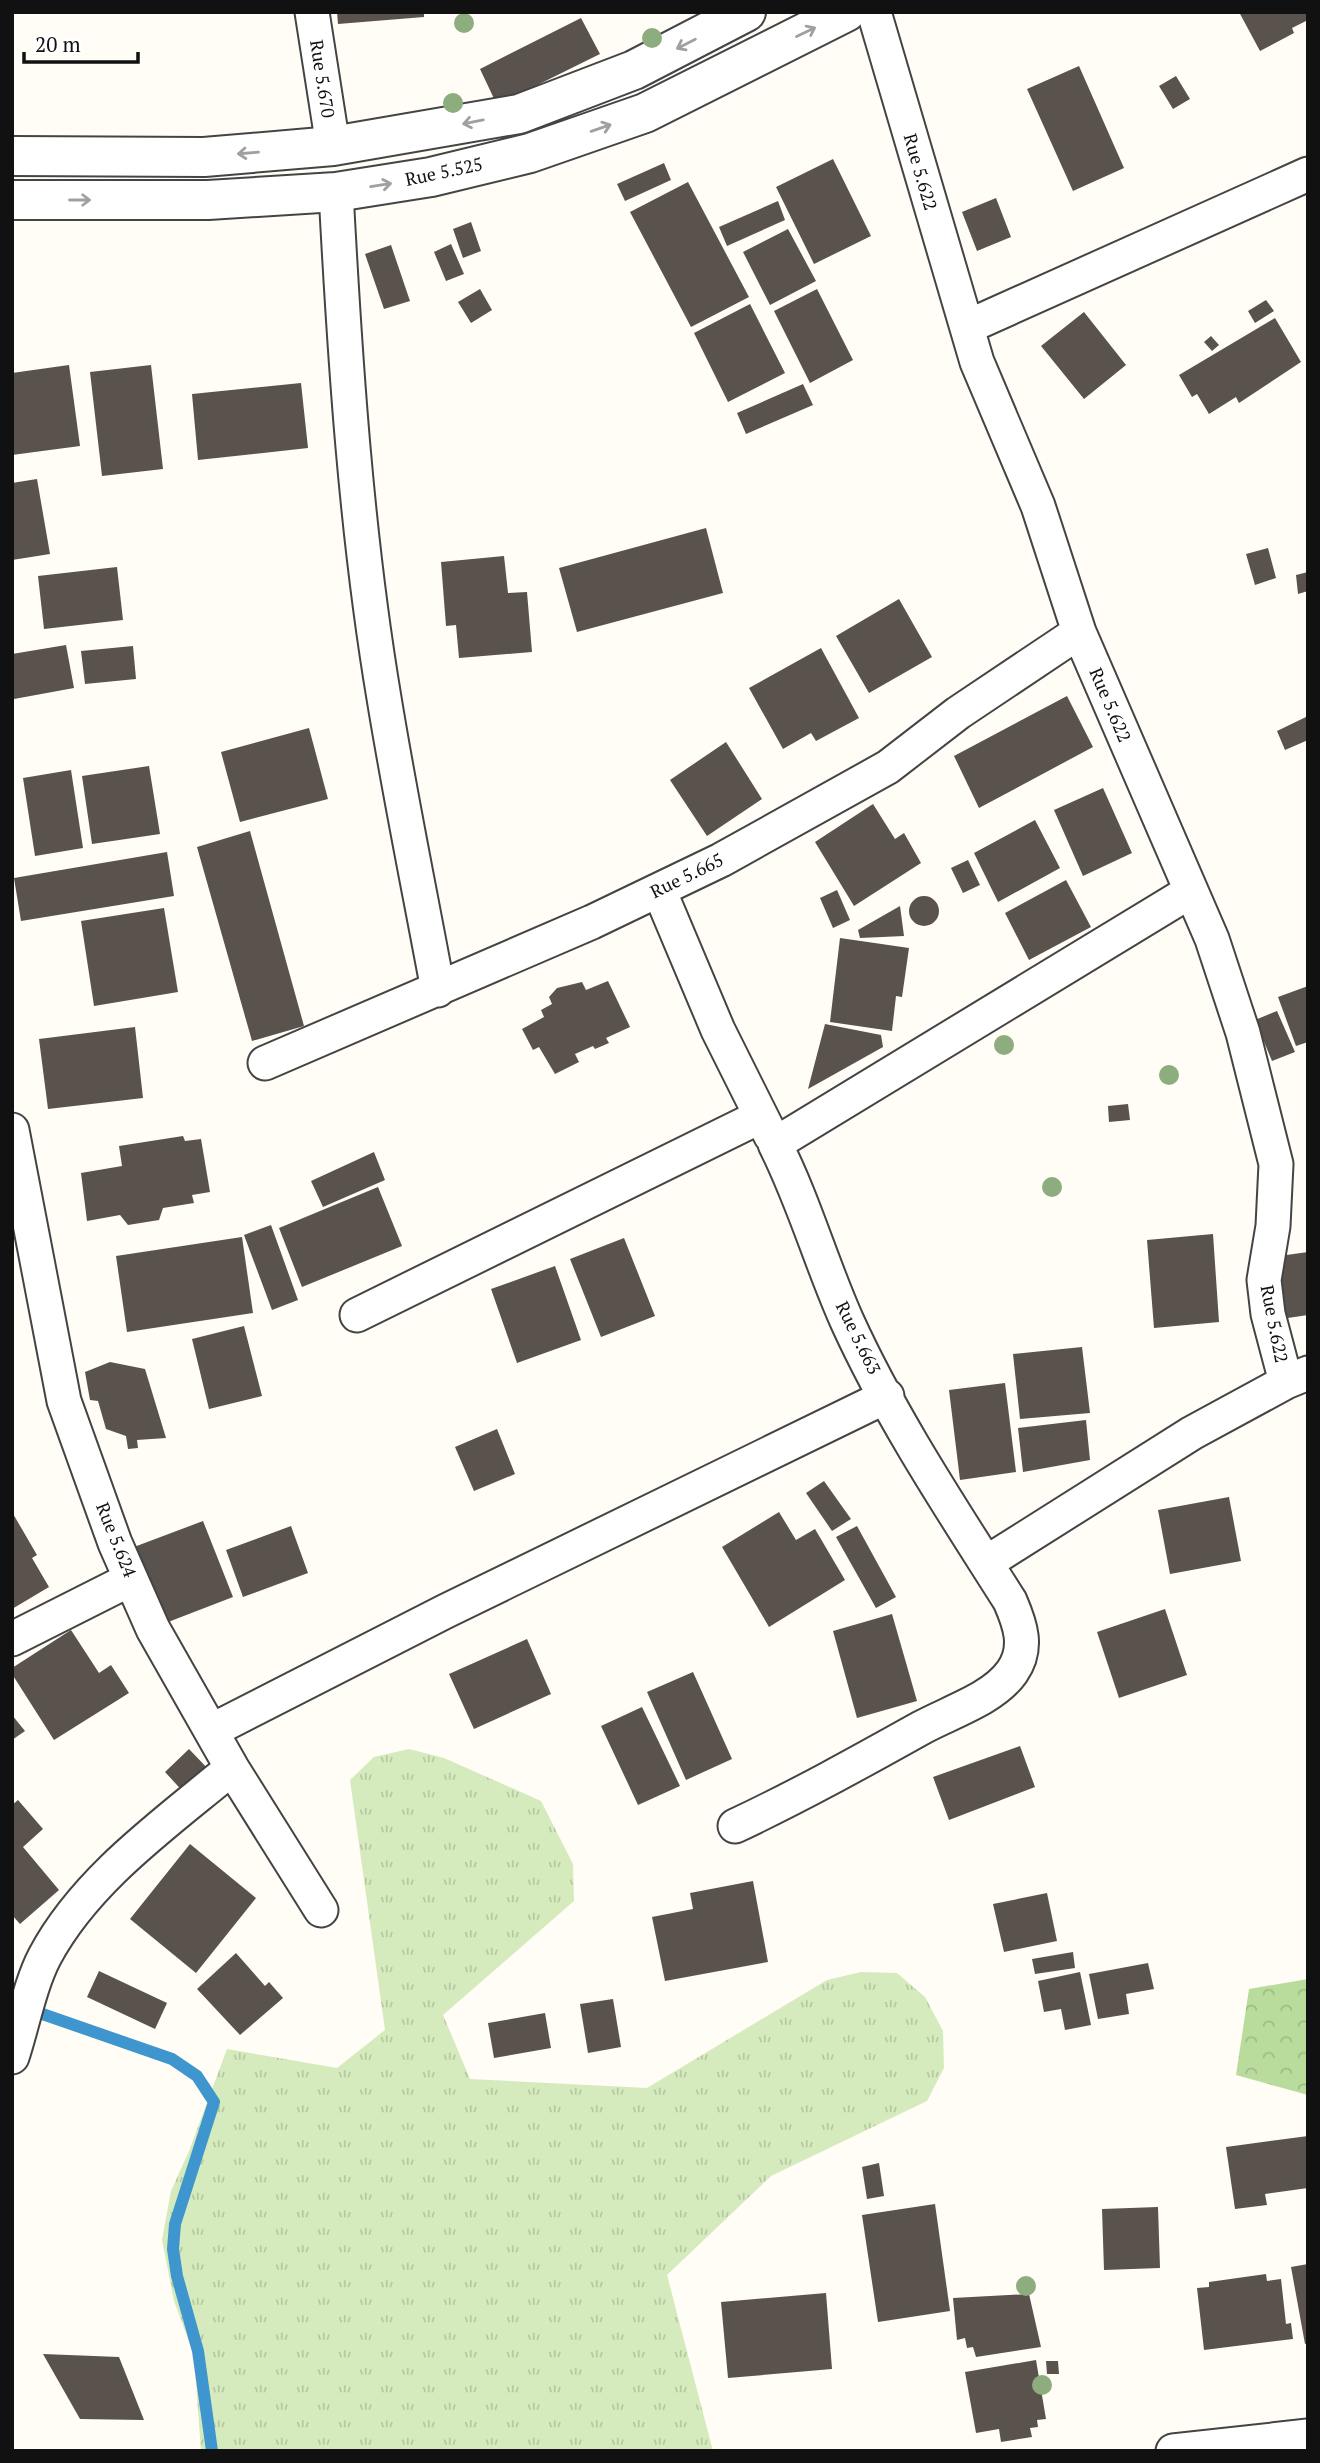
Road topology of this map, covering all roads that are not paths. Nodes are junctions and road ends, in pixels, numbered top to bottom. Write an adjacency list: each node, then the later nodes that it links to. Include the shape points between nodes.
1 (312, 12): 5 (street, Rue 5.670)
2 (746, 12): 5 (street, one-way to 5, via 634,70 519,114)
3 (846, 12): 8 (street, Rue 5.525, one-way to 3, via 430,177 530,153 645,113)
4 (874, 12): 10 (street, Rue 5.622)
5 (333, 146): 6 (street, one-way to 6, via 204,157)
6 (12, 156)
7 (1308, 174): 10 (street)
8 (336, 192): 9 (street, Rue 5.525, one-way to 8, via 208,200); 14 (street, via 346,366 366,564 384,697)
9 (12, 200)
10 (967, 327): 11 (street, Rue 5.622, via 977,362 1038,506)
11 (1079, 632): 12 (street, Rue 5.665, via 958,713 888,767); 13 (street, Rue 5.622)
12 (659, 890): 14 (street, Rue 5.665); 17 (street, Rue 5.663, via 718,1030)
13 (1191, 891): 17 (street); 19 (street, Rue 5.622, via 1243,1033 1276,1164 1264,1280 1268,1314)
14 (438, 990): 15 (street, Rue 5.665)
15 (265, 1063)
16 (12, 1130): 22 (street, Rue 5.624, via 64,1401)
17 (768, 1130): 18 (street); 20 (street, Rue 5.663, via 848,1323)
18 (357, 1315)
19 (1297, 1378): 21 (street, via 1192,1433)
20 (887, 1396): 21 (street, Rue 5.663); 24 (street)
21 (986, 1563): 26 (street, Rue 5.663, via 1022,1628 1021,1654 1012,1673 982,1697)
22 (131, 1578): 23 (street); 24 (street, Rue 5.624, via 153,1629)
23 (12, 1639)
24 (211, 1731): 25 (street, Rue 5.624)
25 (232, 1768): 27 (street, Rue 5.624); 28 (street, via 88,1896 45,1957)
26 (735, 1826)
27 (321, 1910)
28 (12, 2057)
29 (1308, 2436): 30 (street)
30 (1173, 2451)

